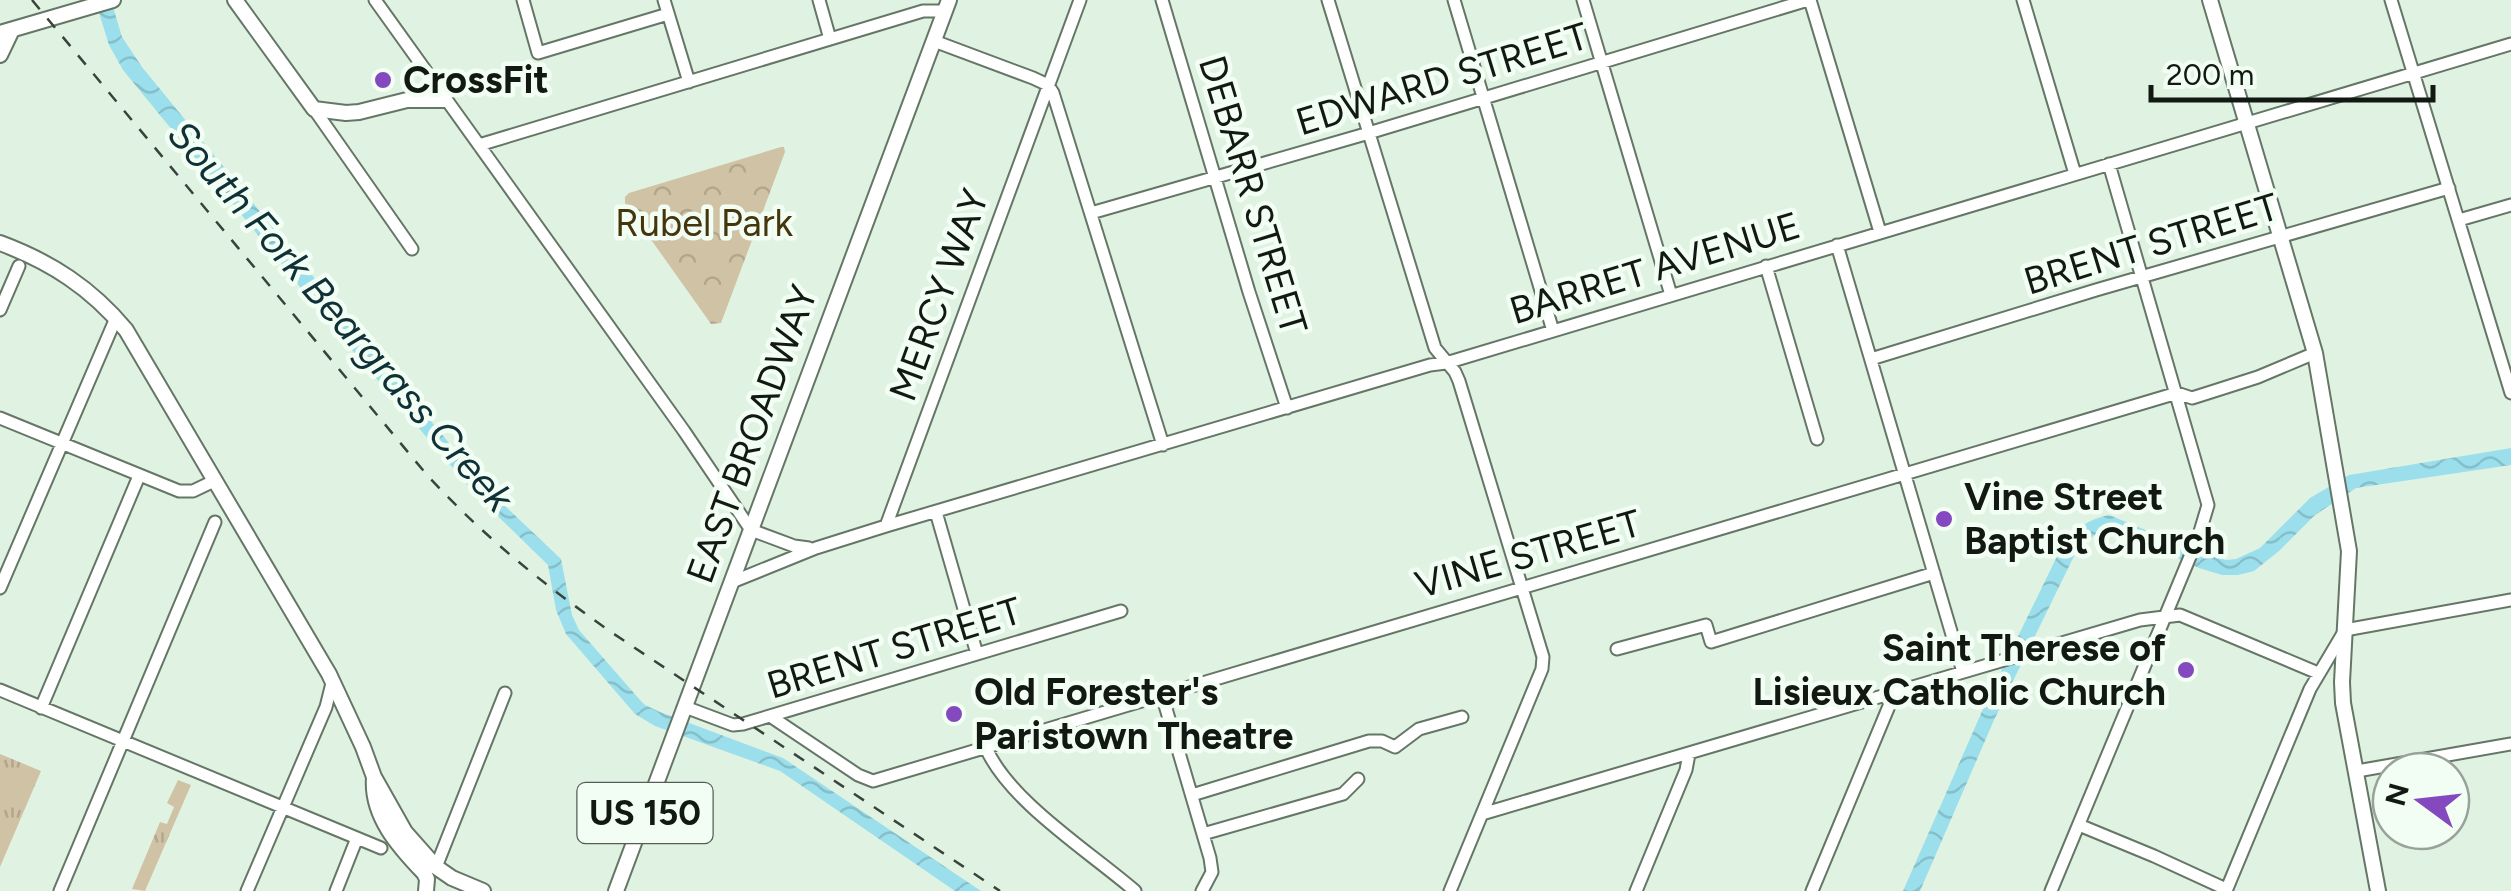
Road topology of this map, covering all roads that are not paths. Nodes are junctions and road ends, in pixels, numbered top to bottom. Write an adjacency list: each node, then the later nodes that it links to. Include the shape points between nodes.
1 (113, 0): 18 (main road)
2 (234, 0): 29 (main road)
3 (375, 0): 28 (street)
4 (523, 0): 17 (street, via 538,53)
5 (664, 0): 17 (street)
6 (819, 0): 19 (street)
7 (1080, 0): 26 (street, MERCY WAY)
8 (1162, 0): 35 (street, DEBARR STREET)
9 (1328, 0): 31 (street)
10 (1454, 0): 27 (street)
11 (1583, 0): 23 (street)
12 (1809, 0): 23 (street, EDWARD STREET); 40 (street)
13 (2023, 0): 34 (street)
14 (2210, 0): 30 (main road)
15 (2390, 0): 24 (street)
16 (947, 5): 19 (street); 20 (main road, EAST BROADWAY / US 150)
17 (668, 14): 25 (street)
18 (6, 32): 22 (main road)
19 (830, 40): 25 (street)
20 (934, 41): 26 (street); 69 (main road, EAST BROADWAY / US 150)
21 (2511, 44): 24 (street, BARRET AVENUE)
22 (0, 54)
23 (1601, 63): 27 (street, EDWARD STREET); 49 (street)
24 (2412, 73): 30 (street, BARRET AVENUE); 36 (street)
25 (689, 82): 32 (street)
26 (1048, 85): 38 (street); 68 (street, MERCY WAY)
27 (1484, 98): 31 (street, EDWARD STREET); 52 (street)
28 (446, 100): 29 (main road, via 407,100 346,113); 32 (street)
29 (314, 109): 45 (street)
30 (2246, 122): 33 (street, BARRET AVENUE); 42 (main road)
31 (1368, 133): 35 (street, EDWARD STREET); 55 (street, via 1434,348)
32 (479, 145): 69 (street)
33 (2108, 164): 34 (street, BARRET AVENUE); 48 (street)
34 (2075, 174): 40 (street, BARRET AVENUE)
35 (1216, 178): 38 (street, EDWARD STREET); 58 (street, DEBARR STREET)
36 (2448, 188): 39 (street); 42 (street, BRENT STREET)
37 (2511, 204): 39 (street)
38 (1091, 213): 62 (street)
39 (2458, 220): 57 (street)
40 (1880, 232): 44 (street, BARRET AVENUE)
41 (0, 233): 43 (main road, via 10,237)
42 (2281, 236): 48 (street, BRENT STREET); 53 (main road)
43 (7, 245): 51 (main road, via 62,272)
44 (1836, 245): 47 (street, BARRET AVENUE); 54 (street)
45 (412, 249)
46 (19, 266): 50 (street)
47 (1766, 266): 49 (street, BARRET AVENUE); 60 (street)
48 (2142, 278): 54 (street, BRENT STREET); 56 (street)
49 (1671, 296): 52 (street, BARRET AVENUE)
50 (0, 310)
51 (116, 318): 61 (street); 65 (main road)
52 (1552, 331): 55 (street, BARRET AVENUE)
53 (2315, 354): 56 (street, VINE STREET, via 2192,398); 78 (main road, via 2349,551)
54 (1870, 359): 63 (street)
55 (1446, 363): 58 (street, BARRET AVENUE); 74 (street, via 1459,380)
56 (2177, 393): 63 (street, VINE STREET); 77 (street, via 2208,512)
57 (2511, 393)
58 (1287, 408): 62 (street, BARRET AVENUE)
59 (0, 418): 61 (street)
60 (1817, 438)
61 (61, 443): 64 (street); 73 (street)
62 (1163, 444): 66 (street, BARRET AVENUE)
63 (1904, 474): 71 (street); 74 (street, VINE STREET)
64 (138, 476): 65 (street, via 186,492); 88 (street)
65 (216, 480): 83 (main road)
66 (936, 512): 68 (street, BARRET AVENUE); 80 (street)
67 (215, 522): 92 (street)
68 (886, 526): 70 (street, BARRET AVENUE)
69 (752, 530): 70 (street); 72 (main road, EAST BROADWAY / US 150)
70 (816, 548): 72 (street, BARRET AVENUE)
71 (1934, 573): 79 (street, via 1712,642 1706,625); 81 (street)
72 (732, 582): 89 (main road, EAST BROADWAY / US 150)
73 (0, 588)
74 (1522, 588): 86 (street, VINE STREET); 101 (street, via 1544,663)
75 (2511, 600): 78 (street)
76 (1121, 611): 80 (street, BRENT STREET)
77 (2165, 616): 81 (street); 82 (street, via 2180,615); 102 (street)
78 (2346, 630): 82 (street); 96 (main road, via 2343,703)
79 (1617, 649)
80 (978, 654): 90 (street, BRENT STREET)
81 (1963, 672): 87 (street)
82 (2318, 673): 107 (street)
83 (332, 683): 97 (main road); 100 (street)
84 (0, 690): 88 (street)
85 (505, 693): 106 (street)
86 (1162, 694): 94 (street, VINE STREET); 99 (street)
87 (1894, 694): 95 (street); 119 (street)
88 (41, 708): 92 (street)
89 (683, 712): 90 (street, BRENT STREET, via 733,725); 114 (main road, EAST BROADWAY / US 150)
90 (770, 716): 94 (street, VINE STREET, via 868,780)
91 (1462, 717): 99 (street, via 1419,729 1395,747 1369,740)
92 (123, 741): 100 (street); 108 (street)
93 (2511, 744): 96 (street)
94 (986, 748): 115 (street, via 1037,810)
95 (1689, 754): 101 (street); 118 (street)
96 (2357, 771): 121 (main road)
97 (374, 778): 106 (main road, via 404,832); 111 (main road, via 378,809 424,873)
98 (1358, 779): 103 (street, via 1343,794)
99 (1192, 794): 103 (street)
100 (282, 808): 104 (street); 109 (street)
101 (1482, 814): 117 (street)
102 (2079, 825): 107 (street); 120 (street)
103 (1204, 834): 116 (street, via 1212,872)
104 (357, 838): 105 (street); 110 (street)
105 (381, 848)
106 (436, 867): 113 (main road)
107 (2226, 890)
108 (60, 891)
109 (247, 891)
110 (336, 891)
111 (427, 891): 112 (main road, via 437,882)
112 (463, 891)
113 (483, 891)
114 (616, 891)
115 (1135, 891)
116 (1202, 891)
117 (1450, 891)
118 (1636, 891)
119 (1812, 891)
120 (2051, 891)
121 (2378, 891)

